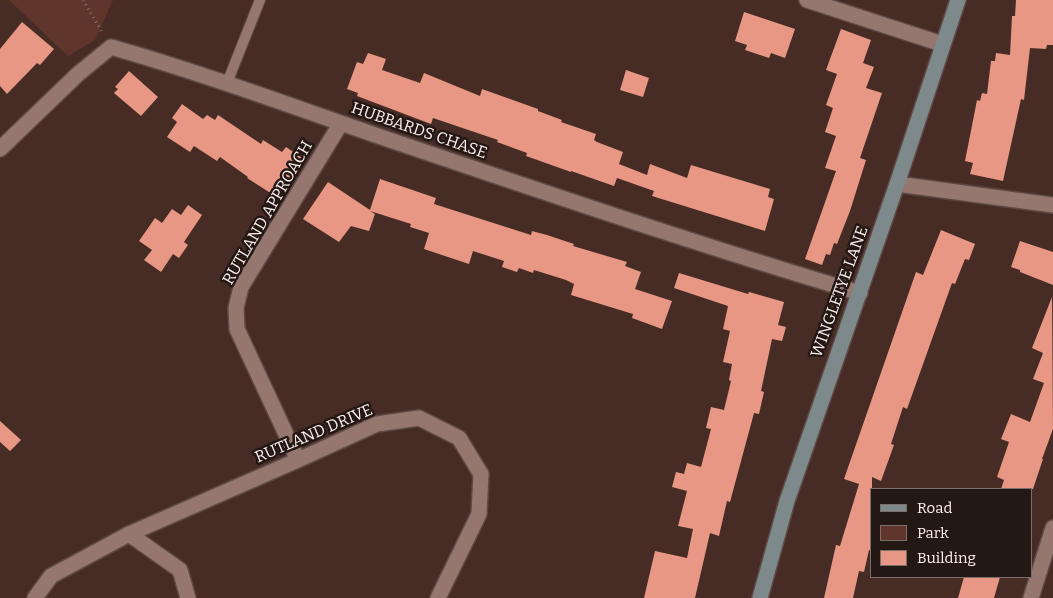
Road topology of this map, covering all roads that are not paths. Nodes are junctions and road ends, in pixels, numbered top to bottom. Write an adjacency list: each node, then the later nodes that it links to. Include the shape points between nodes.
1 (260, 0): 5 (lane)
2 (807, 0): 4 (street)
3 (958, 0): 4 (street, WINGLETYE LANE)
4 (942, 44): 8 (street, WINGLETYE LANE)
5 (227, 84): 6 (street, HUBBARDS CHASE); 7 (street, HUBBARDS CHASE, via 111,47)
6 (341, 123): 10 (street, HUBBARDS CHASE, via 592,209); 11 (street, RUTLAND APPROACH, via 241,287 236,308 237,329)
7 (0, 149)
8 (897, 184): 9 (street); 10 (street, WINGLETYE LANE)
9 (1053, 205)
10 (860, 293): 17 (street, WINGLETYE LANE, via 787,501)
11 (298, 460): 13 (street, RUTLAND DRIVE); 16 (street, RUTLAND DRIVE, via 376,424 419,418 459,438 481,474 478,514)
12 (1053, 528): 18 (street)
13 (129, 534): 14 (street, RUTLAND DRIVE, via 51,576); 15 (street, via 180,570)
14 (35, 598)
15 (188, 598)
16 (438, 598)
17 (760, 598)
18 (1030, 598)

